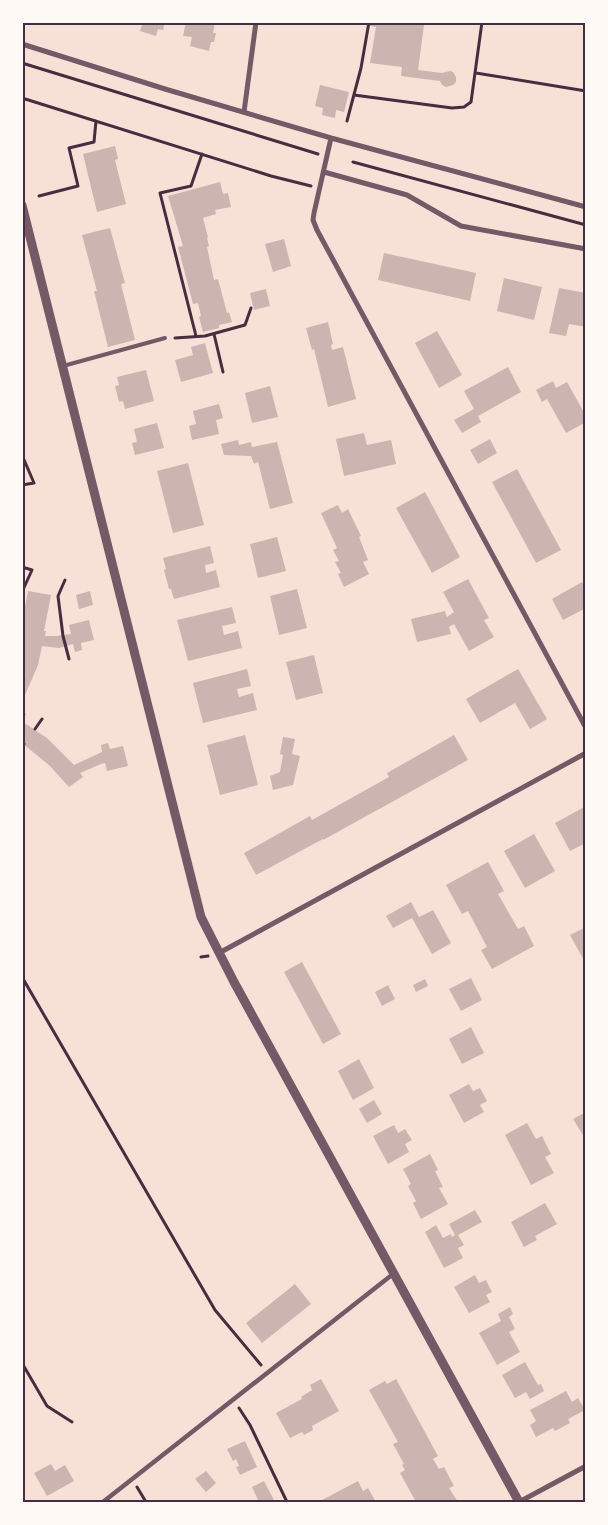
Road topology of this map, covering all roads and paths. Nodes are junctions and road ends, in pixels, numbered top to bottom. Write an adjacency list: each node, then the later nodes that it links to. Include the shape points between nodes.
1 (256, 22): 10 (street)
2 (369, 22): 8 (path)
3 (482, 22): 6 (path)
4 (22, 44): 10 (street)
5 (22, 63): 15 (path)
6 (476, 73): 7 (path); 8 (path, via 471,102 464,107)
7 (586, 91)
8 (354, 95): 12 (path)
9 (22, 98): 11 (path)
10 (244, 112): 13 (street)
11 (96, 121): 14 (path); 19 (path, via 94,142 69,148 78,186)
12 (347, 121)
13 (331, 138): 17 (street); 21 (street)
14 (202, 154): 18 (path); 26 (path, via 191,186 160,193)
15 (318, 154)
16 (353, 162): 22 (path)
17 (324, 172): 23 (street, via 407,195 461,226); 37 (street, via 313,220 317,230)
18 (312, 186)
19 (38, 196)
20 (22, 205): 28 (street)
21 (586, 207)
22 (586, 225)
23 (586, 249)
24 (251, 308): 25 (path, via 245,325)
25 (214, 333): 26 (path); 29 (path)
26 (196, 336): 27 (path)
27 (165, 338): 28 (lane)
28 (63, 366): 40 (street, via 199,909)
29 (223, 372)
30 (22, 455): 31 (path, via 34,483)
31 (22, 485)
32 (22, 567): 34 (path, via 32,570)
33 (65, 580): 35 (path, via 58,596)
34 (22, 592)
35 (69, 659)
36 (42, 719): 38 (path)
37 (586, 728)
38 (35, 729)
39 (586, 753): 40 (street)
40 (219, 953): 42 (street)
41 (22, 977): 44 (path, via 215,1310)
42 (393, 1274): 44 (street); 52 (street)
43 (22, 1363): 46 (path, via 47,1406)
44 (268, 1373): 45 (street)
45 (233, 1400): 48 (street); 51 (path, via 250,1424)
46 (72, 1422)
47 (586, 1466): 52 (street)
48 (132, 1480): 49 (street); 50 (path)
49 (103, 1502)
50 (146, 1502)
51 (287, 1502)
52 (519, 1502)

